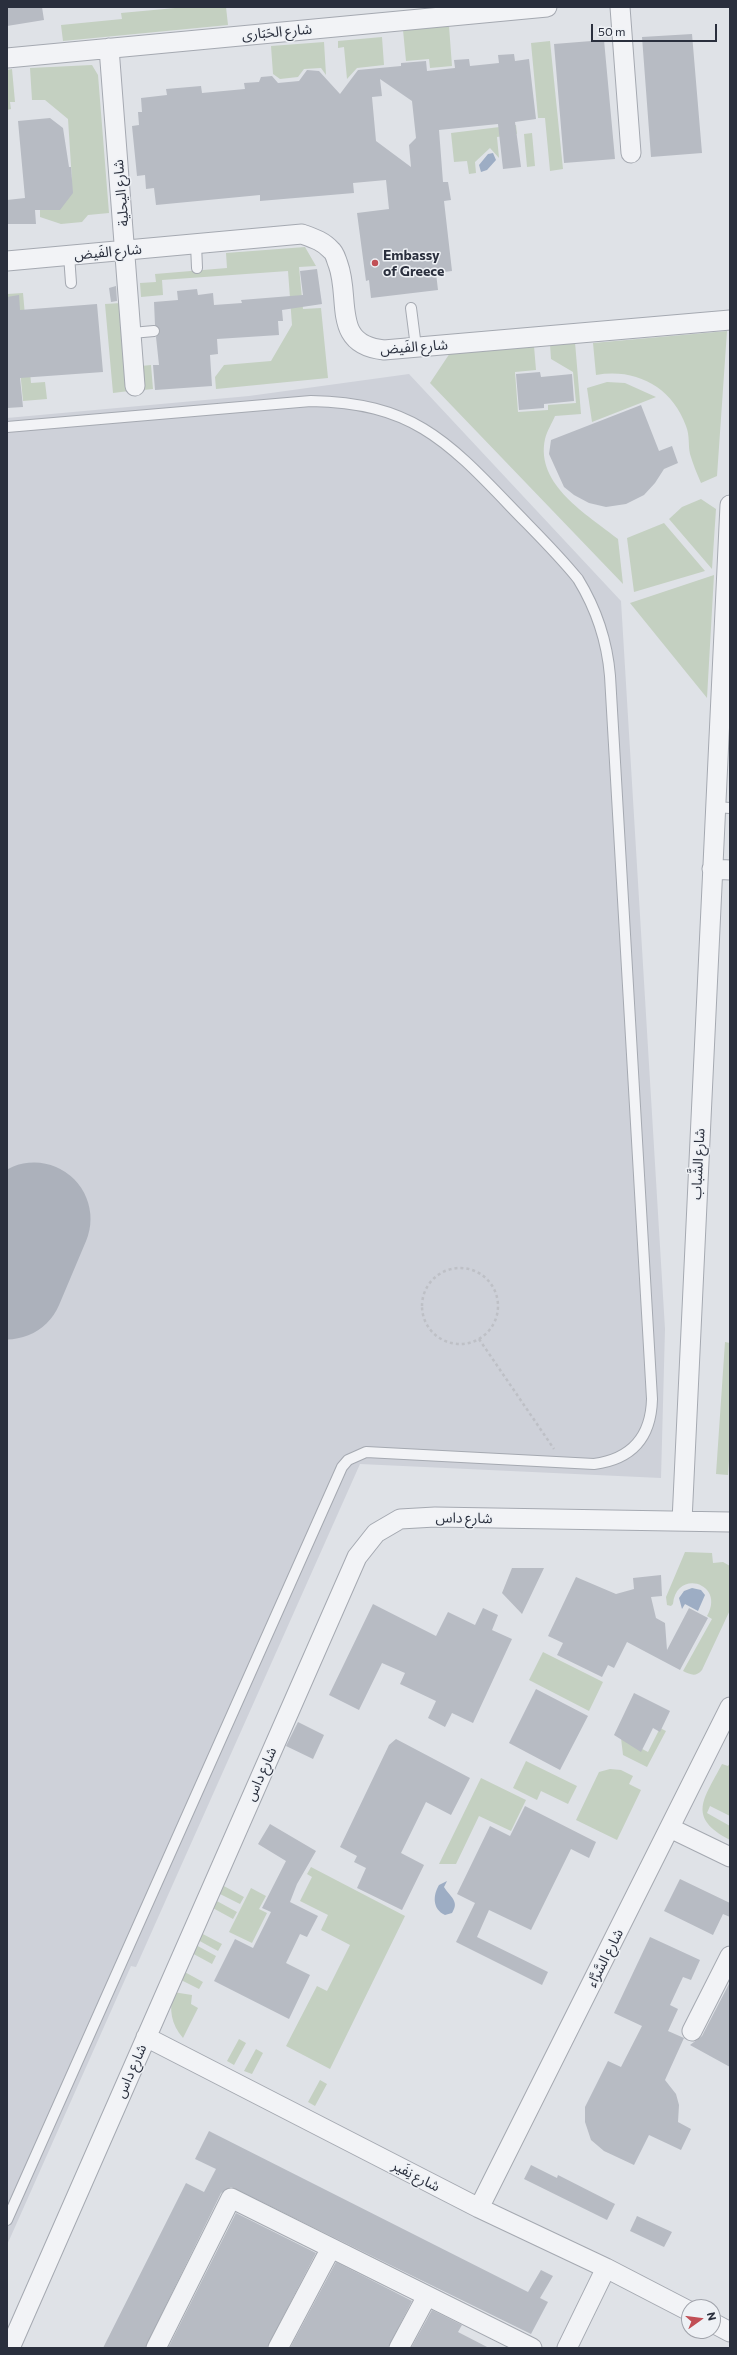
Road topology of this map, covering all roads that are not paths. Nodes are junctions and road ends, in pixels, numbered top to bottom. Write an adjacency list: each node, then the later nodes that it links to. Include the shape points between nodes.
1 (547, 7): 3 (street, شارع الحَبَارى)
2 (620, 7): 5 (street)
3 (109, 48): 4 (street, شارع الحَبَارى); 7 (street, شارع اليحلية)
4 (7, 58)
5 (631, 153)
6 (196, 244): 7 (street, شارع الفَيض); 10 (lane); 16 (street, شارع الفَيض, via 302,234 318,240 332,251 340,271 347,326 356,340 369,349)
7 (126, 250): 8 (street, شارع الفَيض); 15 (street, شارع اليحلية)
8 (69, 255): 9 (street, شارع الفَيض); 11 (lane)
9 (7, 261)
10 (197, 268)
11 (71, 283)
12 (411, 308): 16 (lane)
13 (730, 320): 16 (street, شارع الفَيض)
14 (154, 331): 15 (lane)
15 (132, 333): 17 (street, شارع اليحلية)
16 (416, 347)
17 (136, 386)
18 (7, 427): 32 (lane, via 311,401 369,406 410,421 447,444 565,563 589,597 604,635 610,676 652,1399 648,1426 632,1449 607,1462 594,1464 366,1452 348,1460 342,1467)
19 (730, 505): 20 (street, شارع الشَّباب)
20 (728, 596): 21 (street, شارع الشَّباب)
21 (723, 807): 22 (street, شارع الشَّباب)
22 (721, 869): 24 (street, شارع الشَّباب)
23 (727, 1519): 24 (street, شارع داس)
24 (682, 1521): 30 (street, شارع داس, via 414,1518 400,1519 376,1533 357,1557)
25 (730, 1707): 26 (street, شارع السَّرَّاء)
26 (670, 1828): 27 (street); 31 (street, شارع السَّرَّاء)
27 (730, 1857)
28 (730, 1956): 29 (street)
29 (692, 2031)
30 (146, 2037): 31 (street, شارع نِفَير); 40 (street, شارع داس)
31 (479, 2208): 34 (street, شارع نِفَير)
32 (7, 2220)
33 (331, 2248): 35 (street); 41 (street, via 231,2198); 42 (street)
34 (606, 2268): 36 (street, شارع نِفَير); 44 (street)
35 (427, 2296): 39 (street); 43 (street)
36 (681, 2307)
37 (721, 2327): 38 (street)
38 (730, 2332)
39 (520, 2346)
40 (10, 2348)
41 (156, 2348)
42 (278, 2348)
43 (399, 2348)
44 (567, 2348)

